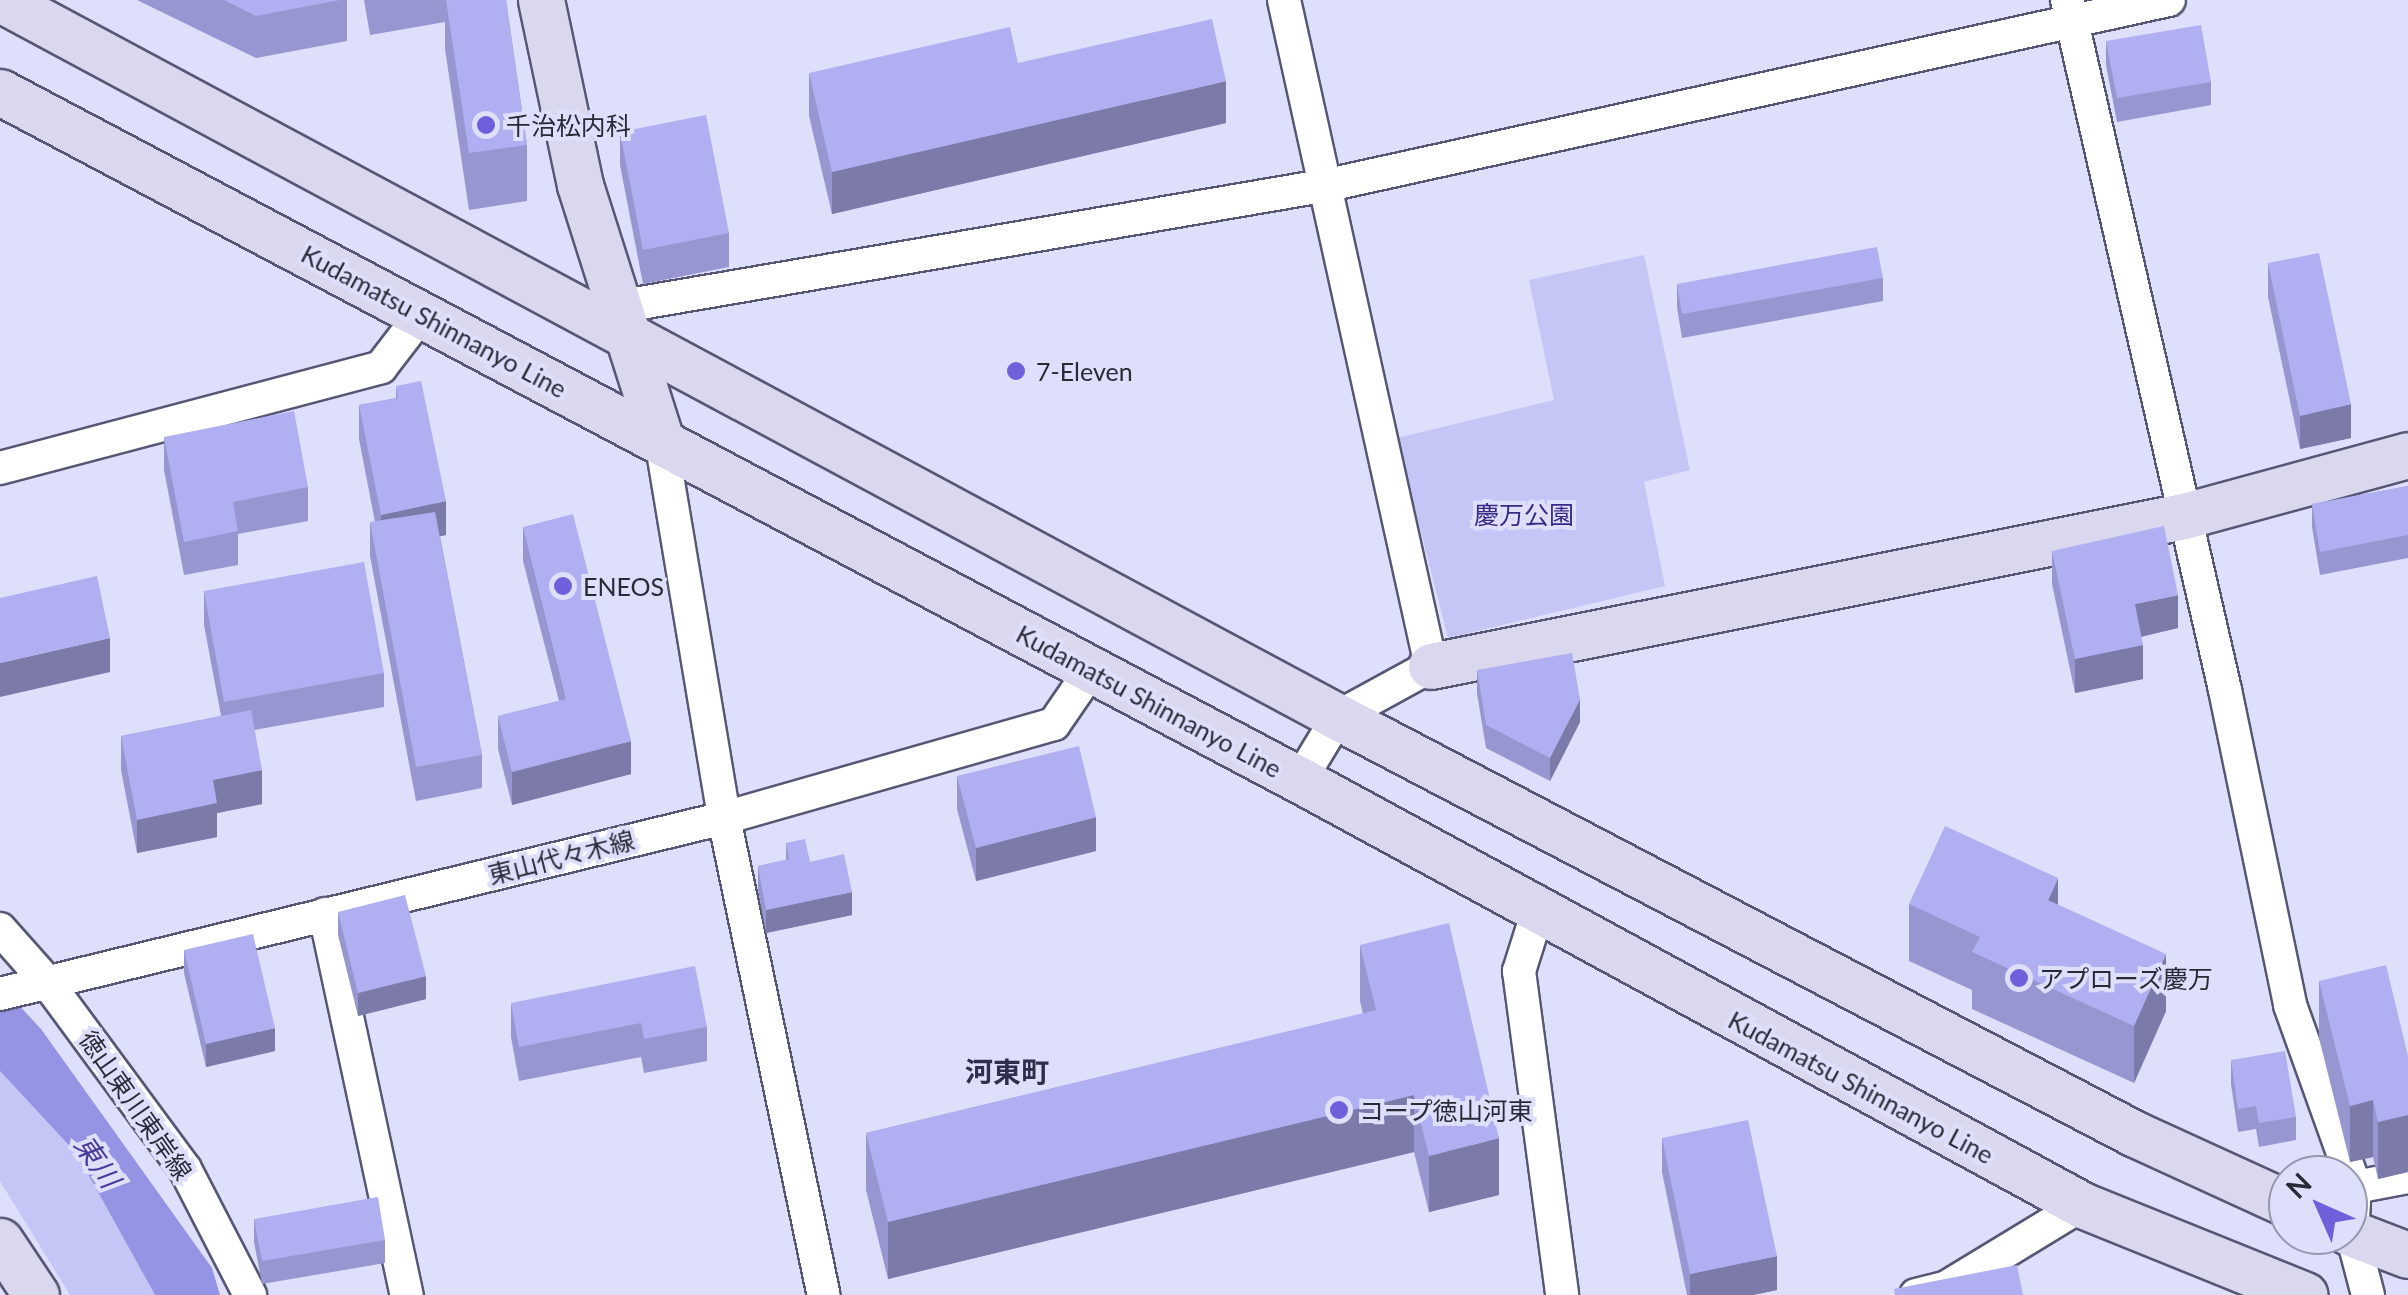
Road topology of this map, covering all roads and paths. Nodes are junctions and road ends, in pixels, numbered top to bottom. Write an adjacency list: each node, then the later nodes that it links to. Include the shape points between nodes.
1 (2, 0): 9 (main road)
2 (541, 0): 9 (main road, via 580,185)
3 (1284, 0): 7 (street)
4 (2169, 0): 5 (street)
5 (2068, 10): 7 (street); 13 (street)
6 (0, 92): 8 (main road, Kudamatsu Shinnanyo Line)
7 (1328, 185): 9 (street); 14 (street)
8 (421, 315): 10 (main road, Kudamatsu Shinnanyo Line); 12 (street, via 382,367)
9 (623, 320): 10 (main road); 16 (main road)
10 (660, 440): 15 (main road, Kudamatsu Shinnanyo Line); 18 (street)
11 (2408, 455): 13 (main road)
12 (0, 468)
13 (2184, 516): 14 (main road); 23 (street, via 2290,1005)
14 (1430, 666): 16 (street)
15 (1091, 670): 17 (main road, Kudamatsu Shinnanyo Line); 18 (street, 東山代々木線, via 1054,724)
16 (1338, 717): 17 (street); 26 (main road, via 2135,1134)
17 (1300, 780): 20 (main road, Kudamatsu Shinnanyo Line)
18 (724, 818): 19 (street, 東山代々木線); 35 (street)
19 (325, 914): 22 (street, 東山代々木線); 34 (street)
20 (1536, 914): 27 (main road, Kudamatsu Shinnanyo Line); 36 (street, via 1519,970)
21 (0, 930): 22 (street, 徳山東川東岸線)
22 (25, 988): 33 (street, 徳山東川東岸線, via 185,1169)
23 (2344, 1155)
24 (2408, 1177): 25 (street)
25 (2368, 1185)
26 (2268, 1195)
27 (2082, 1205): 37 (street, via 1947,1286); 38 (main road, Kudamatsu Shinnanyo Line)
28 (2368, 1240): 31 (main road)
29 (0, 1241): 32 (main road)
30 (2356, 1255): 39 (street)
31 (2408, 1256)
32 (36, 1295)
33 (250, 1295)
34 (407, 1295)
35 (824, 1295)
36 (1562, 1295)
37 (1916, 1295)
38 (2306, 1295)
39 (2368, 1295)

